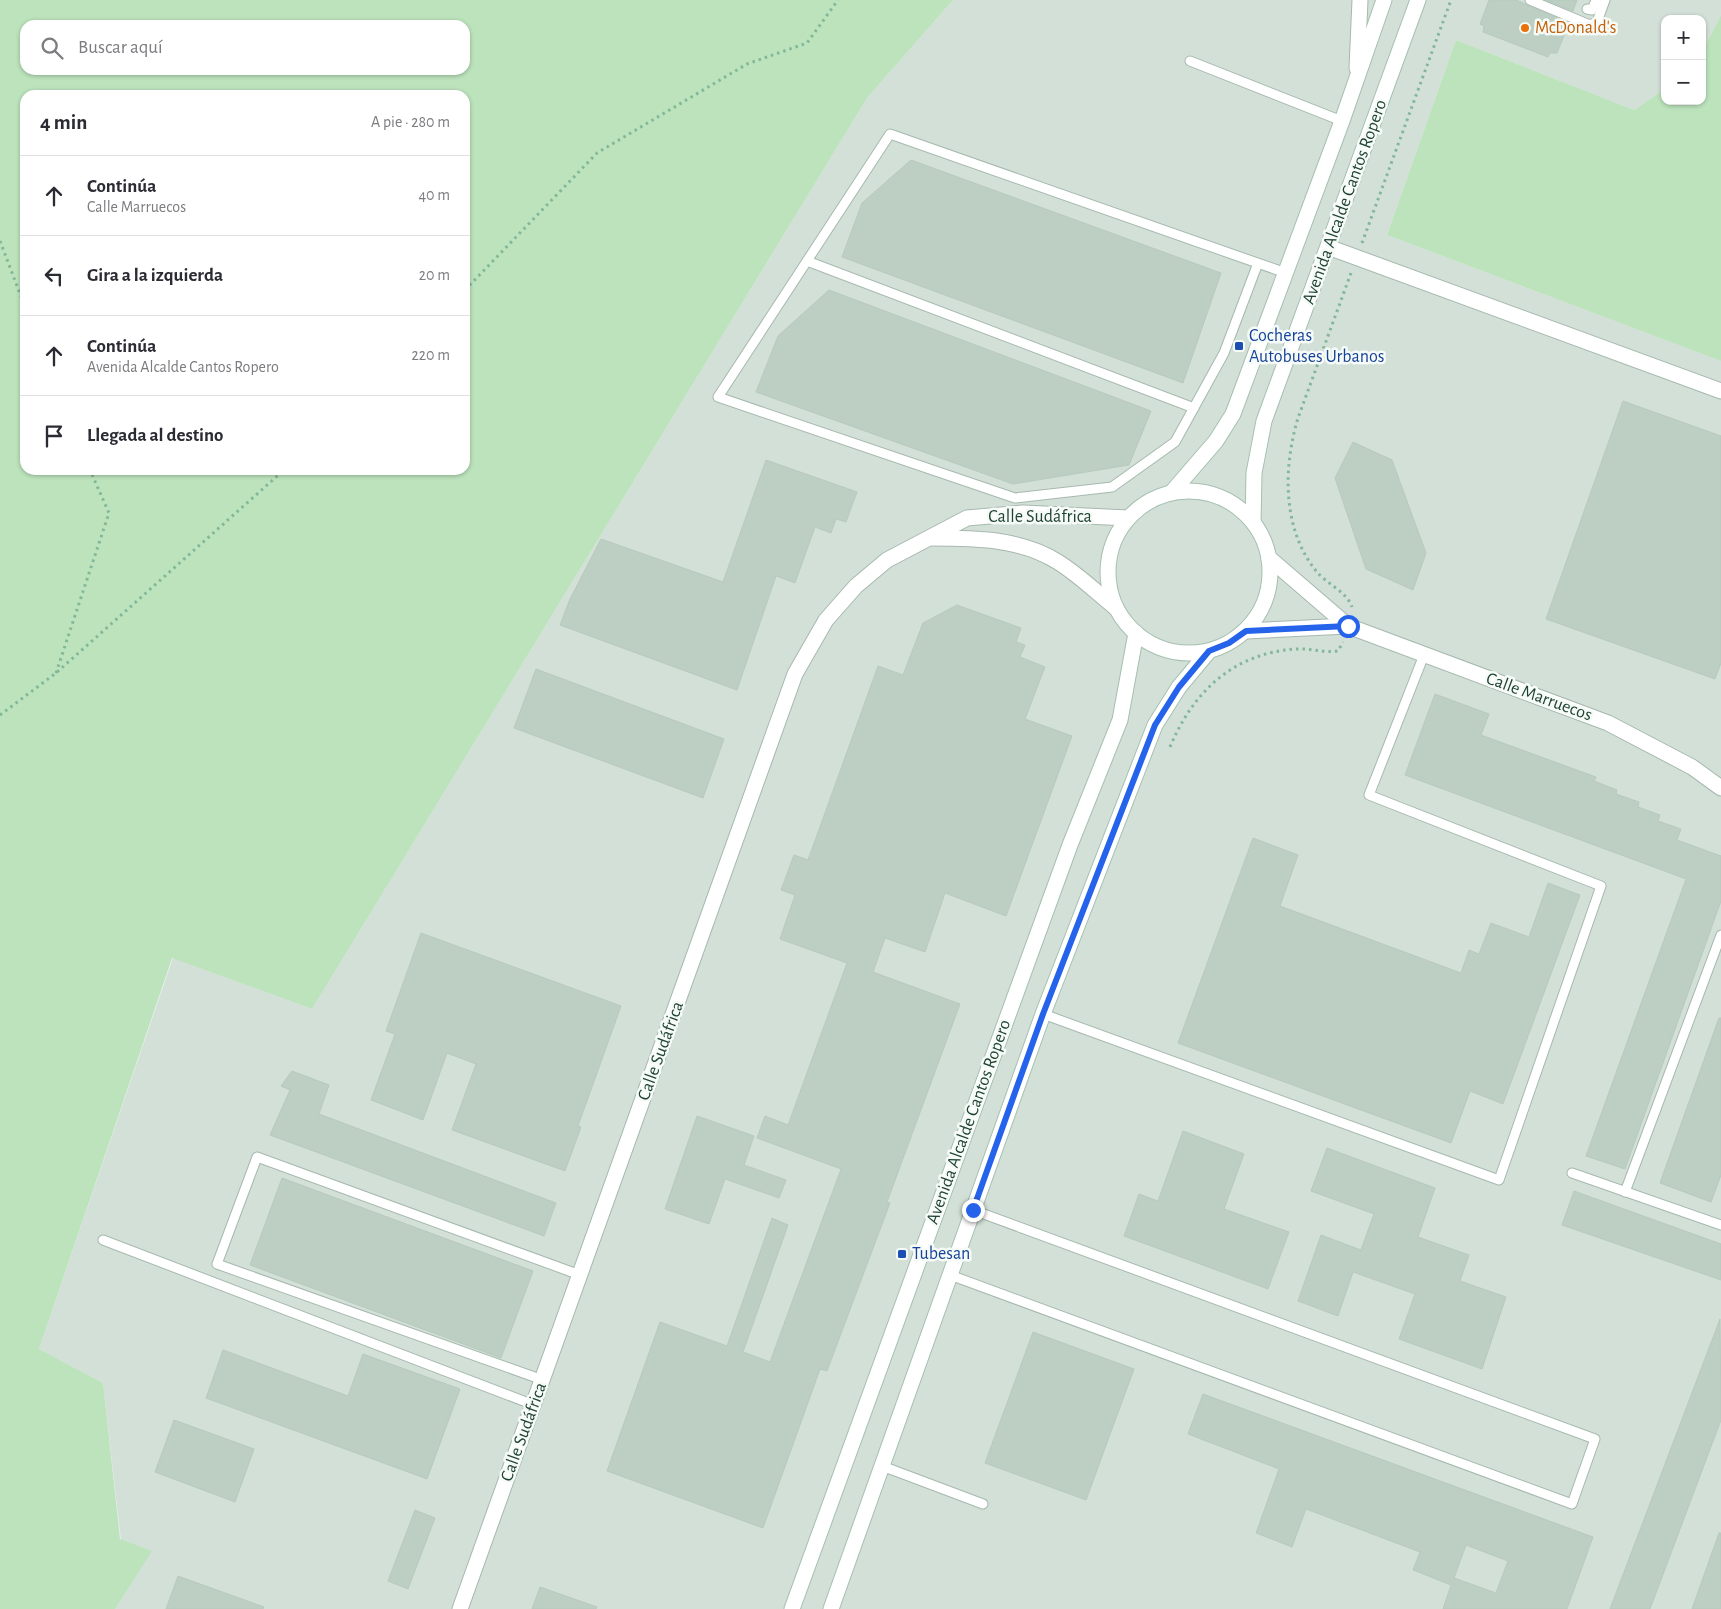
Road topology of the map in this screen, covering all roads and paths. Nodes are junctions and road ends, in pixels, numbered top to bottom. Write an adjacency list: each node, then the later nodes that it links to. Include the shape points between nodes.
1 (838, 0): 19 (path, via 807,43 746,64 597,153)
2 (1360, 0): 11 (main road)
3 (1384, 0): 11 (main road, Avenida Alcalde Cantos Ropero)
4 (1418, 0): 14 (main road, Avenida Alcalde Cantos Ropero)
5 (1451, 0): 15 (path)
6 (1530, 0): 8 (lane, via 1590,26 1597,22)
7 (1596, 0): 9 (lane, via 1592,10)
8 (1605, 0)
9 (1588, 8)
10 (1190, 61): 12 (lane)
11 (1357, 77): 12 (main road, Avenida Alcalde Cantos Ropero)
12 (1342, 121): 18 (main road, Avenida Alcalde Cantos Ropero)
13 (0, 241): 20 (path)
14 (1328, 247): 15 (main road); 27 (main road, Avenida Alcalde Cantos Ropero, via 1264,421 1254,473)
15 (1356, 257): 21 (main road); 31 (path, via 1298,418 1288,467 1291,513 1301,545 1319,574 1350,602 1352,612)
16 (807, 261): 17 (lane, via 890,134); 22 (lane); 22 (lane, via 718,397 1014,498 1112,487 1175,442)
17 (1258, 263): 18 (lane); 22 (lane, via 1224,353)
18 (1286, 273): 25 (main road, Avenida Alcalde Cantos Ropero, via 1233,414 1216,441)
19 (470, 285)
20 (20, 294)
21 (1721, 391)
22 (1194, 408)
23 (92, 475): 36 (path, via 109,512)
24 (278, 475): 36 (path)
25 (1172, 492): 26 (main road, via 1147,502); 27 (main road, via 1216,495 1237,506)
26 (1128, 518): 28 (main road, Calle Sudáfrica, via 1023,513 967,518); 30 (main road, via 1114,538 1108,561 1108,585)
27 (1253, 522): 29 (main road)
28 (927, 538): 30 (main road, Calle Sudáfrica, via 986,538 1022,546 1058,561); 47 (main road, Calle Sudáfrica, via 887,560 856,586 826,620 795,674)
29 (1269, 558): 31 (main road, Calle Marruecos); 32 (main road, via 1270,584 1261,609)
30 (1116, 608): 33 (main road)
31 (1348, 626): 32 (main road, Calle Marruecos); 35 (main road, Calle Marruecos); 38 (path, via 1338,652 1281,651 1255,657 1230,670 1193,704)
32 (1246, 631): 34 (main road)
33 (1136, 633): 34 (main road, via 1158,647 1183,653); 54 (main road, Avenida Alcalde Cantos Ropero, via 1120,720 1070,845)
34 (1209, 651): 41 (main road, Avenida Alcalde Cantos Ropero, via 1179,687 1155,725)
35 (1424, 655): 39 (main road, Calle Marruecos, via 1608,723 1692,767); 41 (lane, via 1369,795 1601,886 1499,1180)
36 (56, 674): 37 (path)
37 (0, 715)
38 (1170, 747)
39 (1721, 788)
40 (1721, 935): 43 (lane)
41 (1043, 1014): 44 (main road, Avenida Alcalde Cantos Ropero)
42 (1572, 1173): 43 (lane)
43 (1625, 1192): 45 (lane)
44 (973, 1210): 48 (main road, Avenida Alcalde Cantos Ropero); 48 (lane, via 1595,1440 1572,1504)
45 (1721, 1225)
46 (103, 1240): 50 (lane)
47 (580, 1275): 49 (main road, Calle Sudáfrica); 49 (lane, via 257,1157 217,1264)
48 (950, 1275): 51 (main road, Avenida Alcalde Cantos Ropero)
49 (543, 1380): 50 (main road, Calle Sudáfrica)
50 (534, 1405): 53 (main road, Calle Sudáfrica)
51 (882, 1466): 52 (lane); 55 (main road, Avenida Alcalde Cantos Ropero)
52 (983, 1504)
53 (460, 1609)
54 (792, 1609)
55 (831, 1609)

